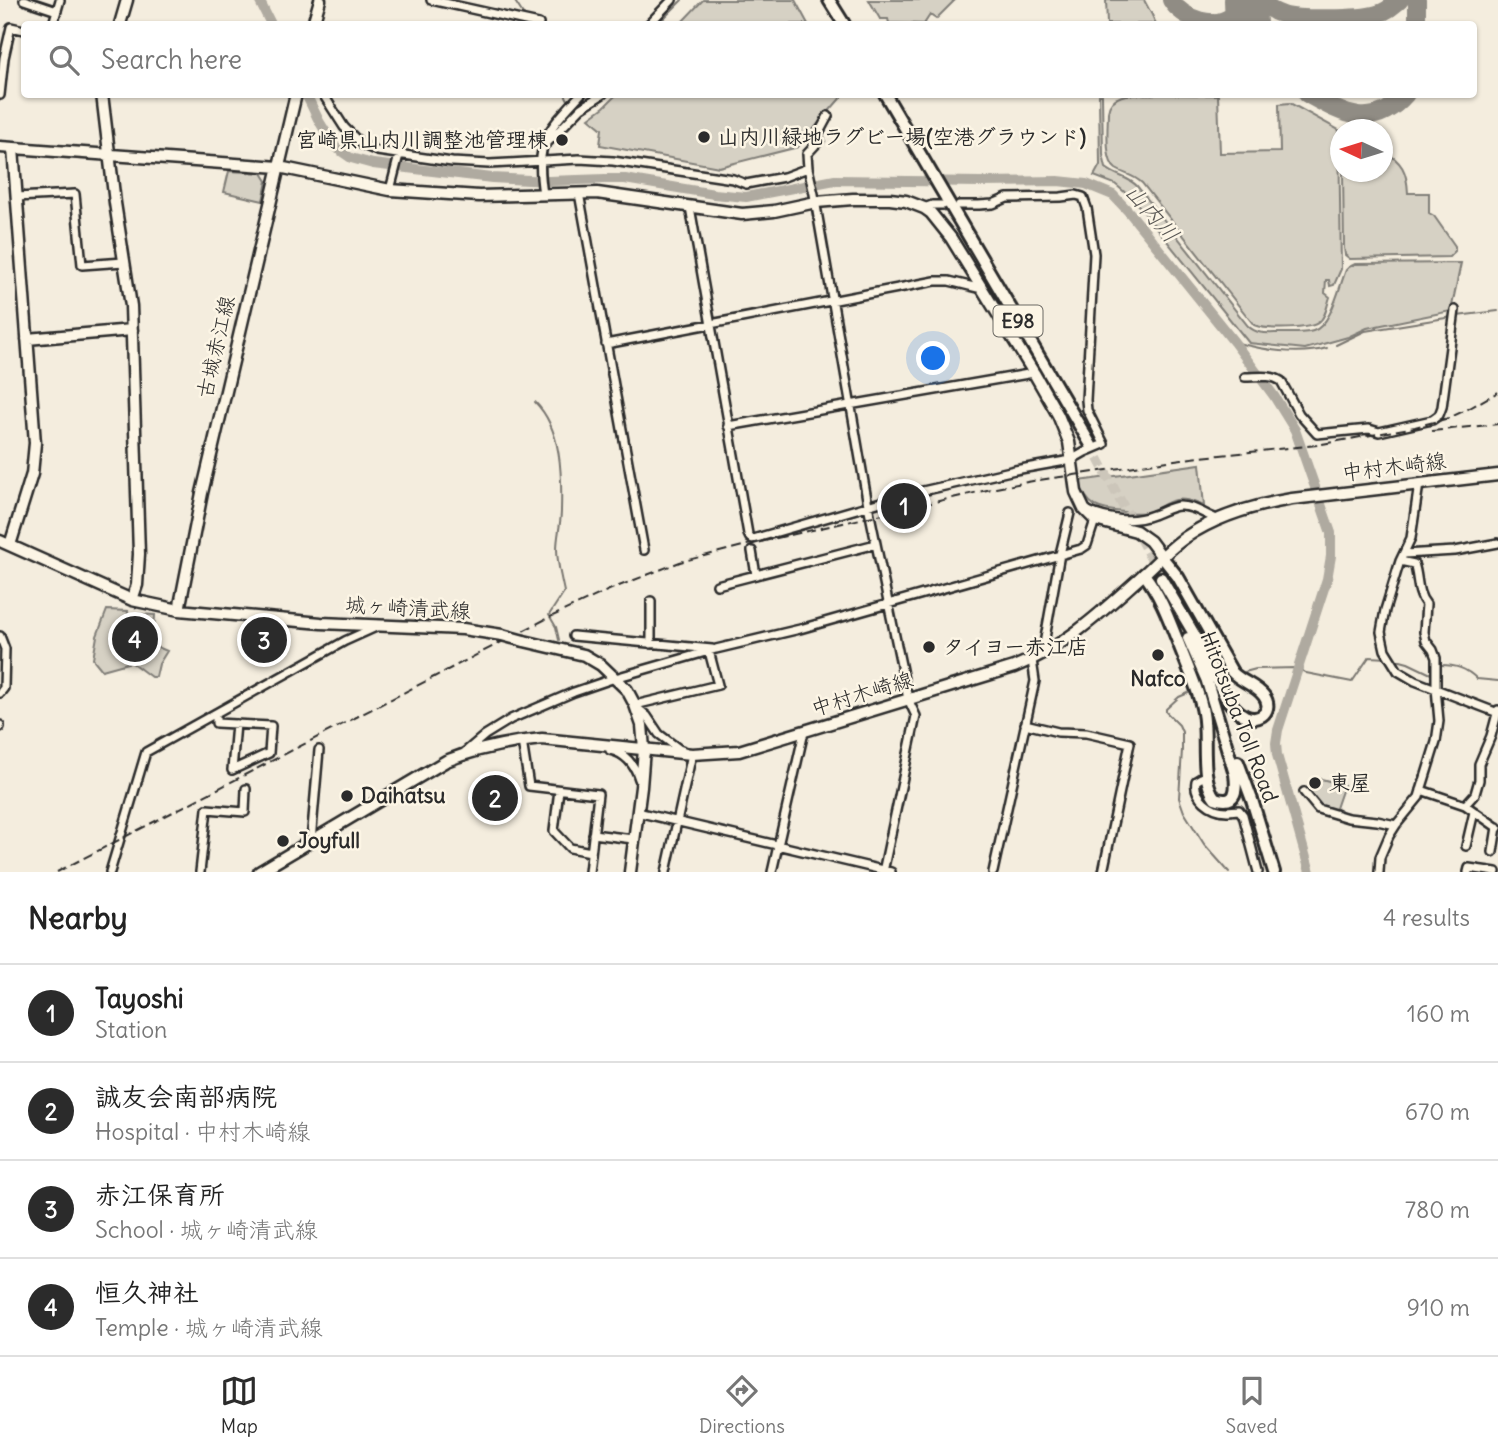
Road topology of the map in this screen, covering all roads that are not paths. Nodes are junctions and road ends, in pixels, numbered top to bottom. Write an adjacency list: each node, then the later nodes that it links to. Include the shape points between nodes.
1 (24, 0): 8 (street)
2 (60, 0): 8 (street)
3 (127, 0): 10 (main road)
4 (320, 0): 11 (main road)
5 (431, 0): 12 (street)
6 (672, 0): 13 (street)
7 (829, 0): 14 (main road)
8 (57, 11): 9 (street)
9 (54, 21)
10 (121, 21)
11 (314, 21)
12 (523, 21)
13 (652, 21)
14 (842, 21)
15 (21, 29): 16 (street, via 11,27)
16 (0, 94)
17 (103, 98): 29 (main road)
18 (325, 98): 30 (street, via 361,144)
19 (577, 98): 25 (street)
20 (597, 98): 25 (street)
21 (887, 98): 39 (main road, E98)
22 (293, 99): 32 (main road, 古城赤江線)
23 (828, 116): 28 (street)
24 (820, 140): 28 (street)
25 (544, 141): 31 (street)
26 (0, 147): 27 (main road)
27 (13, 148): 29 (main road); 37 (main road)
28 (807, 154): 33 (street)
29 (110, 155): 32 (main road); 43 (main road)
30 (399, 155): 31 (street, via 452,162); 34 (street)
31 (539, 163): 33 (street, via 613,161 746,184); 35 (street)
32 (279, 167): 34 (main road); 78 (main road, 古城赤江線)
33 (809, 170): 38 (street)
34 (390, 190): 35 (main road, via 479,197)
35 (542, 191): 36 (main road)
36 (579, 193): 41 (main road); 50 (street)
37 (16, 197): 43 (street, via 75,194 82,265); 49 (main road)
38 (815, 198): 41 (main road, via 757,213); 42 (main road, via 890,199); 45 (street)
39 (944, 201): 42 (street); 55 (main road, E98)
40 (959, 205): 56 (street, via 993,204 1007,198 1083,197 1094,254 1086,400 1104,444)
41 (690, 207): 47 (street)
42 (924, 208): 44 (main road, via 951,238)
43 (124, 262): 48 (main road)
44 (982, 289): 45 (street, via 935,281); 51 (main road)
45 (832, 301): 47 (street); 53 (street)
46 (1455, 310): 52 (street, via 1441,407 1432,420 1379,432 1317,434 1298,414 1281,381 1272,376)
47 (710, 323): 50 (street); 54 (street)
48 (132, 330): 49 (main road); 75 (main road, via 139,554)
49 (27, 339): 64 (main road, via 35,443 32,474)
50 (606, 344): 67 (street)
51 (1034, 373): 53 (street); 56 (main road, via 1058,415)
52 (1245, 377)
53 (852, 405): 54 (street); 59 (street)
54 (728, 426): 59 (street, via 750,538)
55 (1091, 444)
56 (1072, 460): 59 (street); 60 (main road, via 1076,492)
57 (1498, 475): 58 (main road, 中村木崎線)
58 (1419, 484): 62 (main road, 中村木崎線, via 1273,502); 71 (street, via 1412,533)
59 (868, 505): 66 (street)
60 (1084, 509): 62 (street, via 1135,520 1176,506 1192,507); 63 (main road)
61 (1070, 513): 69 (street)
62 (1217, 519): 70 (main road, 中村木崎線)
63 (1095, 520): 69 (street, via 1087,545); 70 (main road, via 1136,531)
64 (5, 543): 75 (main road, 城ヶ崎清武線)
65 (1498, 543): 71 (street)
66 (876, 544): 73 (street); 77 (street)
67 (643, 550)
68 (752, 551): 73 (street)
69 (1060, 554): 77 (street); 85 (street)
70 (1162, 557): 72 (main road, 中村木崎線); 86 (main road, Hitotsuba Toll Road, via 1231,671 1265,698 1266,712 1256,718 1244,716 1232,705 1161,578)
71 (1402, 558): 88 (street, via 1415,564 1426,604 1424,632 1436,658); 88 (street, via 1385,610 1382,641 1398,671)
72 (1144, 574): 85 (main road, 中村木崎線, via 1078,631); 103 (main road, via 1167,615 1198,694 1205,725)
73 (756, 575): 74 (street)
74 (717, 585)
75 (132, 600): 78 (main road, 城ヶ崎清武線)
76 (651, 601): 82 (street)
77 (888, 602): 84 (street); 90 (street)
78 (179, 610): 79 (main road, 城ヶ崎清武線)
79 (379, 626): 87 (main road, 城ヶ崎清武線, bridge, via 502,635 583,655); 93 (street)
80 (0, 636): 83 (street)
81 (573, 636): 82 (street)
82 (651, 644): 84 (street)
83 (2, 650): 89 (street, via 5,688)
84 (713, 650): 87 (street); 91 (street, via 718,685)
85 (1037, 657): 90 (main road, 中村木崎線); 95 (street)
86 (1205, 676): 103 (main road, via 1235,774 1236,792 1228,799 1215,798); 133 (main road, Hitotsuba Toll Road, via 1252,800)
87 (615, 678): 91 (main road, 城ヶ崎清武線); 102 (street, via 511,719)
88 (1436, 688): 92 (street); 107 (street, via 1436,742)
89 (0, 693)
90 (908, 699): 96 (main road, 中村木崎線); 122 (street, via 916,716)
91 (635, 705): 99 (main road, 城ヶ崎清武線); 101 (street, via 659,734)
92 (1498, 712): 109 (street, via 1479,764 1475,794)
93 (216, 714): 94 (street, via 216,723); 123 (street, via 146,752)
94 (236, 724): 94 (street, via 271,726 269,752 232,770)
95 (1025, 724): 130 (street); 131 (street, via 1130,743)
96 (804, 732): 101 (main road, 中村木崎線, via 738,751); 118 (street)
97 (522, 741): 98 (main road, 中村木崎線); 102 (main road, 中村木崎線); 106 (street, via 529,786)
98 (593, 744): 99 (main road, 中村木崎線); 104 (street, via 618,751 629,760)
99 (644, 749): 101 (main road, 中村木崎線); 104 (main road, 城ヶ崎清武線)
100 (319, 750): 117 (street)
101 (692, 754): 112 (street)
102 (461, 755): 117 (main road, 中村木崎線)
103 (1207, 777): 132 (street, via 1196,781 1196,792 1218,809 1239,810 1243,815)
104 (641, 787): 111 (main road, 城ヶ崎清武線)
105 (247, 789): 124 (street, via 245,812 207,809)
106 (559, 790): 115 (street, via 598,794); 120 (street, via 554,831 570,848)
107 (1421, 790): 109 (street); 113 (street)
108 (1304, 792): 113 (street, via 1318,809)
109 (1465, 805): 110 (street)
110 (1474, 811): 114 (street); 119 (street)
111 (637, 812): 112 (street); 116 (main road, 城ヶ崎清武線)
112 (678, 822): 118 (street); 128 (street)
113 (1396, 825): 134 (street, via 1380,857)
114 (1498, 828): 121 (street)
115 (593, 834): 116 (street); 120 (street)
116 (634, 839): 127 (main road, 城ヶ崎清武線)
117 (311, 841): 125 (main road, 中村木崎線)
118 (778, 846): 122 (street); 129 (street)
119 (1466, 846)
120 (591, 852): 126 (street)
121 (1493, 852)
122 (886, 871)
123 (110, 872)
124 (200, 872)
125 (259, 872)
126 (589, 872)
127 (630, 872)
128 (666, 872)
129 (772, 872)
130 (993, 872)
131 (1103, 872)
132 (1258, 872)
133 (1272, 872)
134 (1379, 872)
135 (1468, 872): 136 (street, via 1469,868)
136 (1496, 872)

